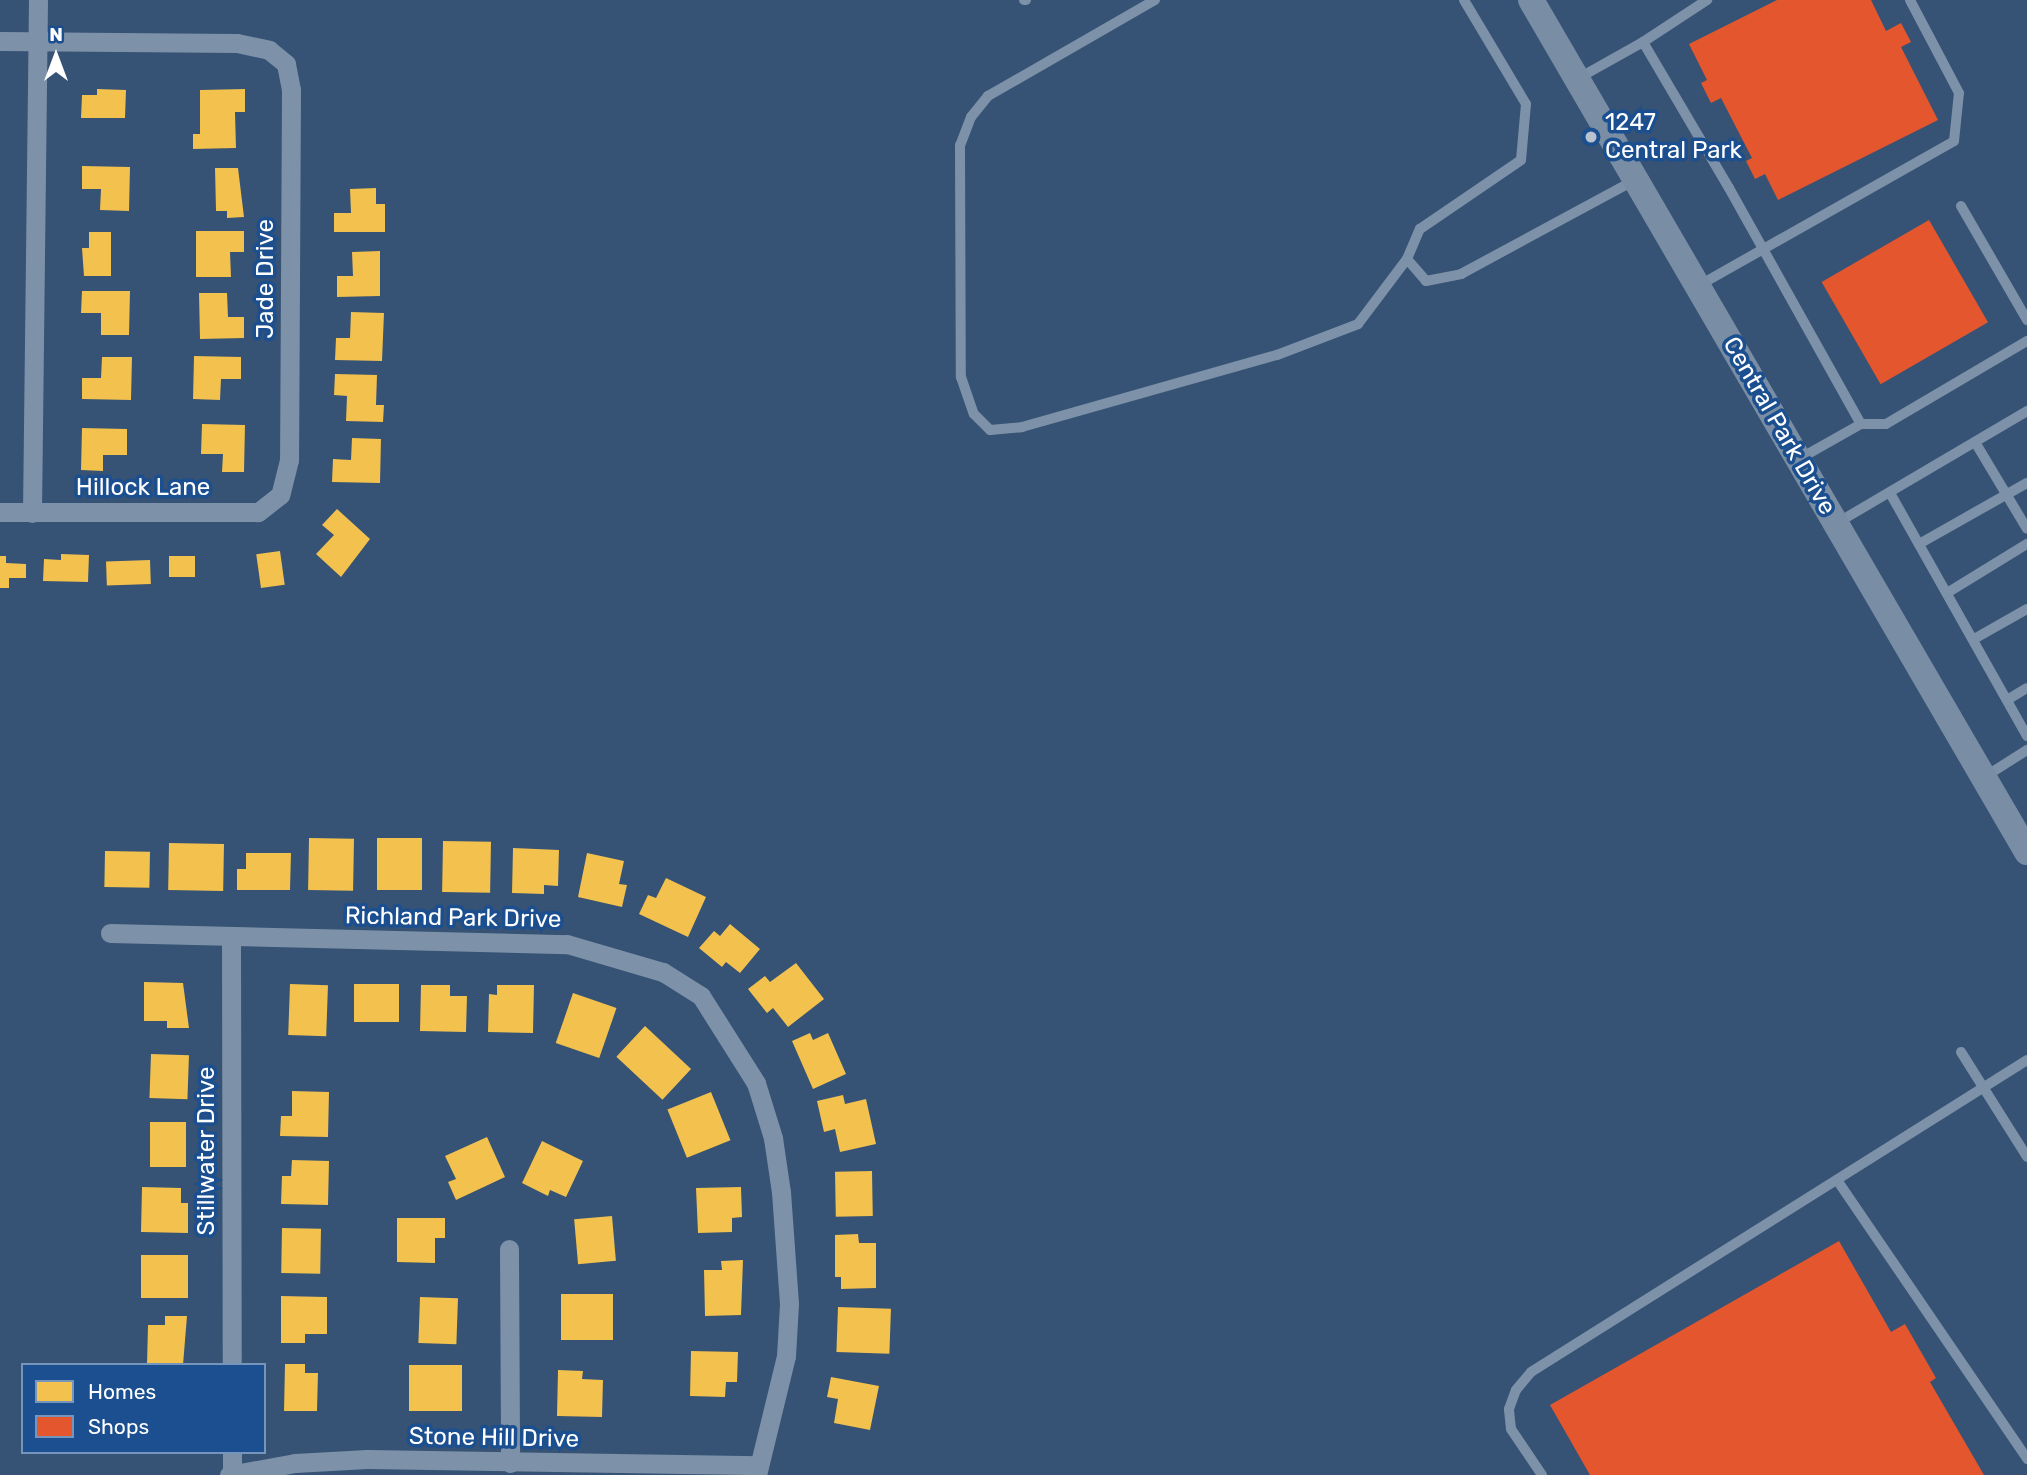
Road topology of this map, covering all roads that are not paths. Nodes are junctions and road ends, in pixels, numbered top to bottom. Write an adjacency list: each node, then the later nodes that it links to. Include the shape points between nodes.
1 (38, 0): 7 (street)
2 (1155, 0): 14 (lane, via 988,96 971,117 960,145 961,377 974,414 990,430 1022,427 1278,355 1358,324)
3 (1464, 0): 14 (lane, via 1526,104 1521,160 1420,229)
4 (1531, 0): 10 (street, Central Park Drive)
5 (1707, 0): 9 (lane)
6 (1910, 0): 13 (lane, via 1959,93 1954,141)
7 (38, 40): 8 (street); 24 (street, Jade Drive, via 237,43 270,50 286,64 291,90 289,460); 27 (street)
8 (0, 41)
9 (1643, 42): 10 (lane); 13 (lane)
10 (1577, 79): 11 (street, Central Park Drive)
11 (1636, 180): 14 (lane, via 1461,274 1426,281); 15 (street, Central Park Drive)
12 (1961, 206): 16 (lane)
13 (1763, 250): 15 (lane); 19 (lane)
14 (1407, 260)
15 (1698, 286): 21 (street, Central Park Drive)
16 (2027, 320)
17 (2027, 341): 19 (lane, via 1886,424)
18 (2027, 411): 20 (lane)
19 (1861, 424): 21 (lane)
20 (1975, 442): 23 (lane); 25 (lane)
21 (1798, 459): 28 (street, Central Park Drive)
22 (2027, 484): 25 (lane)
23 (1890, 493): 28 (lane); 30 (lane)
24 (280, 495): 27 (street, Hillock Lane, via 258,512)
25 (2007, 495): 29 (lane); 30 (lane)
26 (0, 512): 27 (street, Hillock Lane)
27 (32, 513)
28 (1836, 524): 39 (street, Central Park Drive)
29 (2027, 529)
30 (1919, 544): 32 (lane)
31 (2027, 544): 32 (lane)
32 (1947, 593): 34 (lane)
33 (2027, 609): 34 (lane)
34 (1974, 639): 36 (lane)
35 (2027, 688): 36 (lane)
36 (2007, 700): 37 (lane)
37 (2027, 736)
38 (2027, 750): 39 (lane)
39 (1984, 778): 40 (street, Central Park Drive)
40 (2027, 852)
41 (110, 933): 42 (street, Richland Park Drive)
42 (231, 937): 49 (street, Stillwater Drive); 53 (street, Richland Park Drive, via 567,944 663,972 701,996 757,1083 773,1138 781,1192 789,1304 786,1356)
43 (1961, 1052): 45 (lane)
44 (2027, 1060): 45 (lane)
45 (1982, 1088): 46 (lane); 47 (lane)
46 (2027, 1157)
47 (1837, 1180): 51 (lane); 55 (lane, via 1531,1372 1509,1409 1511,1429)
48 (509, 1249): 52 (street)
49 (232, 1363)
50 (232, 1454): 54 (street)
51 (2027, 1459)
52 (510, 1463): 53 (street, Stone Hill Drive); 54 (street, Stone Hill Drive, via 368,1459 295,1463)
53 (758, 1470)
54 (231, 1475)
55 (1542, 1475)

